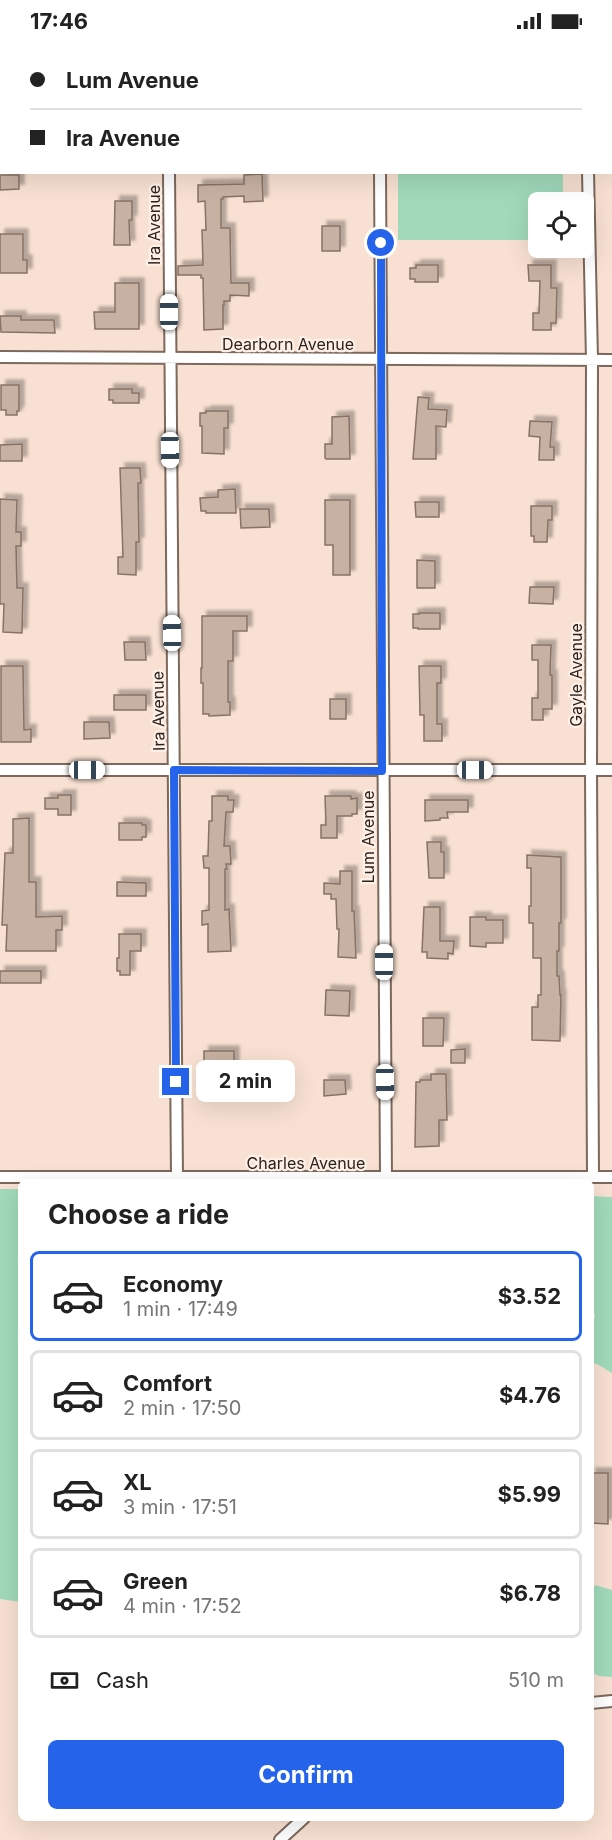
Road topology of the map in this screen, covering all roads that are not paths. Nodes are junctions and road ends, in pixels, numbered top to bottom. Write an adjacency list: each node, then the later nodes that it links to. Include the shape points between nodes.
1 (169, 174): 5 (street, Ira Avenue)
2 (380, 174): 6 (street, Lum Avenue)
3 (588, 174): 7 (street, Gayle Avenue)
4 (0, 357): 5 (street, Dearborn Avenue)
5 (169, 358): 6 (street, Dearborn Avenue); 10 (street, Ira Avenue)
6 (381, 360): 7 (street, Dearborn Avenue); 13 (street, Lum Avenue)
7 (592, 360): 8 (street, Dearborn Avenue); 11 (street, Gayle Avenue)
8 (612, 360)
9 (0, 770): 10 (street)
10 (174, 770): 13 (street); 17 (street, Ira Avenue)
11 (591, 770): 12 (street); 13 (street); 15 (street, Gayle Avenue)
12 (612, 770)
13 (382, 771): 18 (street, Lum Avenue)
14 (0, 1177): 17 (street, Charles Avenue)
15 (593, 1177): 16 (street, Charles Avenue); 20 (street, Charles Avenue)
16 (612, 1177)
17 (177, 1178): 18 (street, Charles Avenue)
18 (386, 1178): 19 (street, Charles Avenue)
19 (436, 1179)
20 (521, 1179)
21 (612, 1701): 22 (street)
22 (594, 1703)
23 (300, 1821): 24 (street)
24 (280, 1840)

